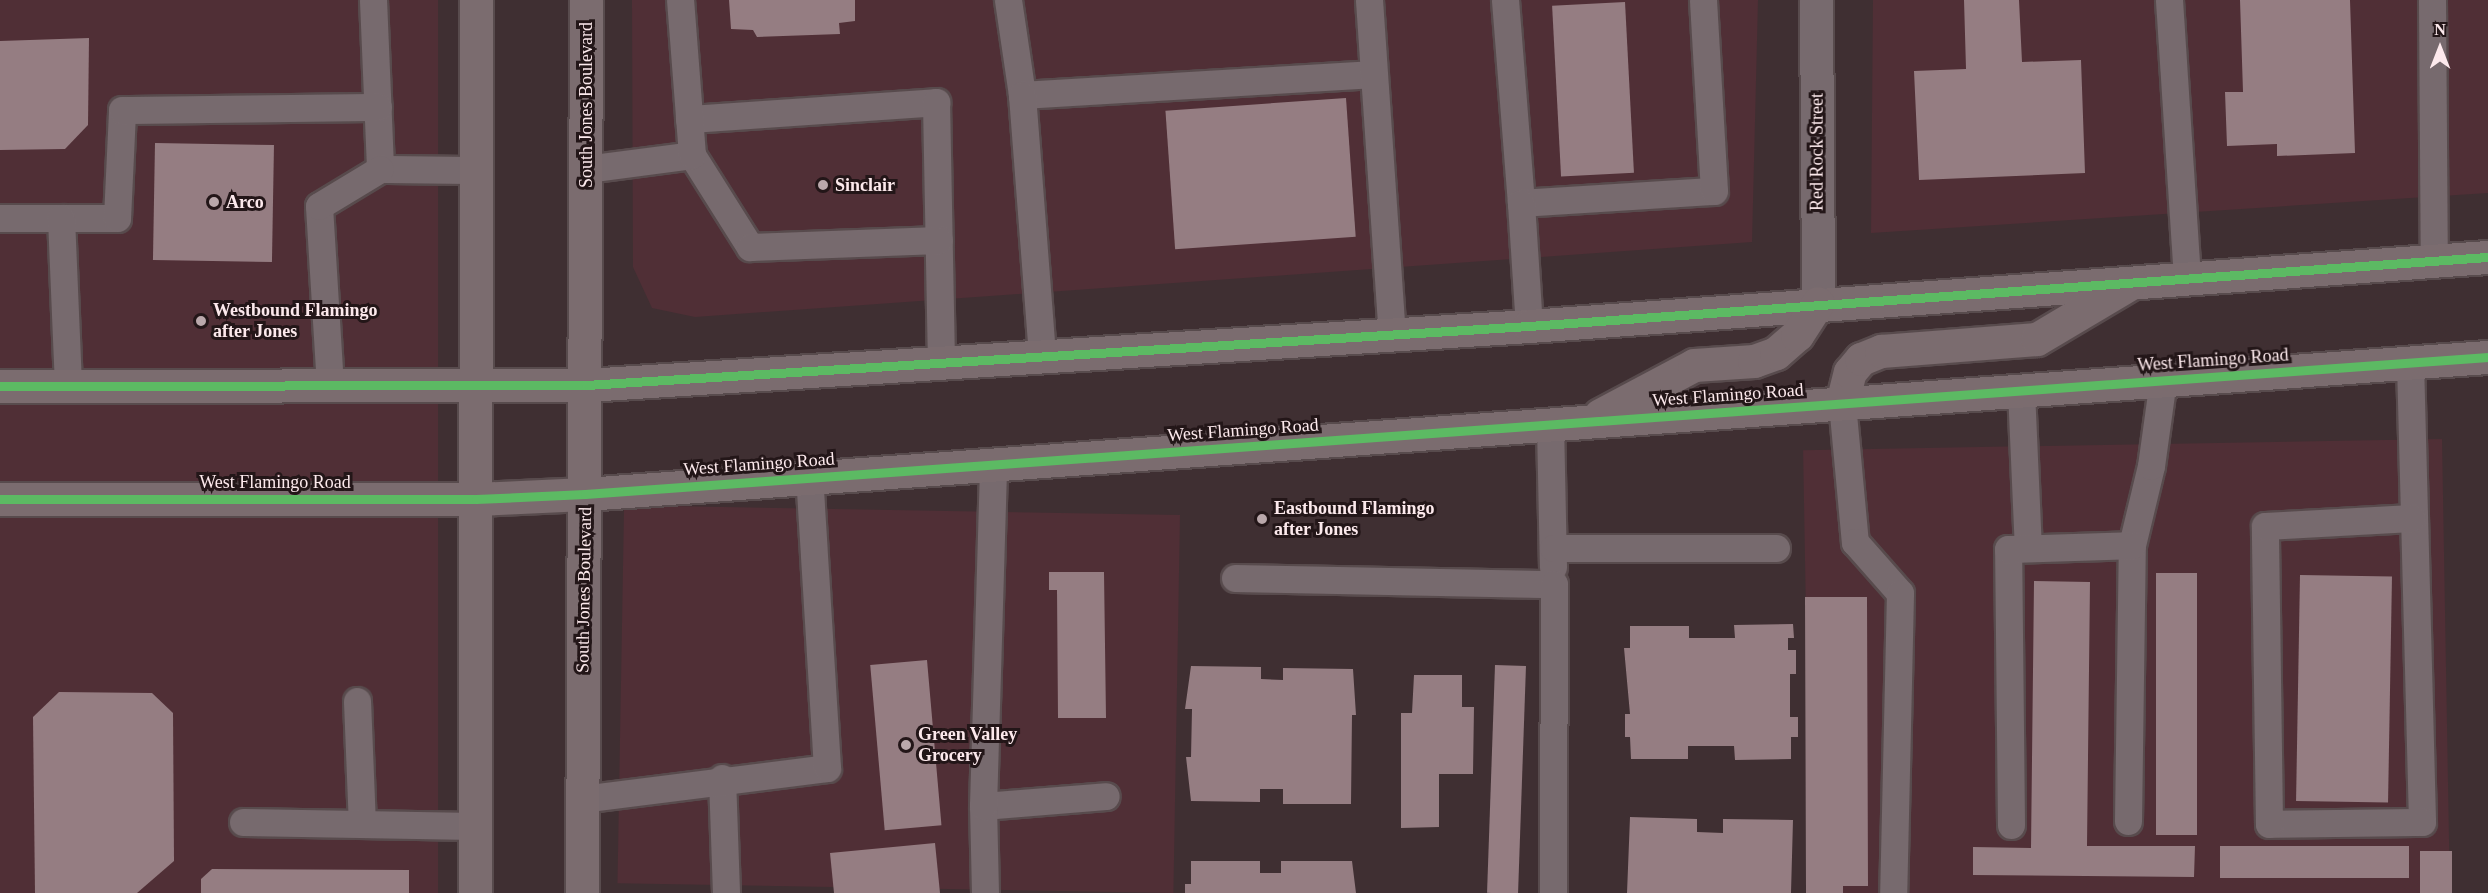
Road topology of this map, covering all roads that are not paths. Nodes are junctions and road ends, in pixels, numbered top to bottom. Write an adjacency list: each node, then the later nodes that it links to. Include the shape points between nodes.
1 (374, 0): 14 (lane)
2 (476, 0): 19 (main road)
3 (586, 0): 18 (main road, South Jones Boulevard)
4 (680, 0): 15 (lane)
5 (1008, 0): 13 (lane)
6 (1369, 0): 12 (lane)
7 (1505, 0): 20 (lane)
8 (1703, 0): 20 (lane, via 1714,191)
9 (1816, 0): 28 (street, Red Rock Street)
10 (2169, 0): 26 (lane)
11 (2432, 0): 25 (lane)
12 (1373, 74): 13 (lane); 30 (lane)
13 (1022, 95): 31 (lane)
14 (378, 107): 17 (lane); 22 (lane, via 122,110 117,218)
15 (689, 119): 16 (lane); 23 (lane, via 936,102)
16 (692, 155): 18 (lane); 23 (lane, via 750,247)
17 (380, 169): 19 (lane); 40 (lane, via 319,206)
18 (586, 169): 37 (main road, South Jones Boulevard)
19 (476, 170): 36 (main road)
20 (1521, 203): 29 (lane)
21 (0, 218): 22 (lane)
22 (61, 218): 39 (lane)
23 (939, 240): 33 (lane)
24 (2488, 257): 25 (main road)
25 (2434, 261): 26 (main road)
26 (2187, 278): 27 (main road)
27 (2135, 281): 28 (main road); 42 (main road, via 2037,339 1881,351 1861,359 1850,372)
28 (1818, 303): 29 (main road); 43 (main road, via 1797,335 1776,353 1754,361 1694,365)
29 (1529, 326): 30 (main road)
30 (1392, 334): 31 (main road)
31 (1042, 354): 33 (main road)
32 (2488, 357): 34 (main road, West Flamingo Road)
33 (941, 362): 37 (main road)
34 (2410, 362): 35 (main road, West Flamingo Road); 50 (lane)
35 (2163, 380): 41 (main road, West Flamingo Road); 51 (lane, via 2151,466)
36 (476, 385): 37 (main road); 40 (main road); 49 (main road)
37 (586, 385): 47 (main road, South Jones Boulevard)
38 (0, 386): 39 (main road)
39 (68, 386): 40 (main road)
40 (330, 386)
41 (2021, 390): 42 (main road, West Flamingo Road); 54 (lane)
42 (1842, 403): 43 (main road, West Flamingo Road); 72 (lane, via 1855,542 1900,593)
43 (1588, 422): 44 (main road, West Flamingo Road)
44 (1551, 424): 45 (main road, West Flamingo Road); 52 (lane)
45 (993, 464): 46 (main road, West Flamingo Road); 61 (lane)
46 (809, 477): 47 (main road, West Flamingo Road); 58 (lane, via 827,768)
47 (585, 494): 49 (main road, West Flamingo Road); 60 (main road, South Jones Boulevard)
48 (0, 498): 49 (main road, West Flamingo Road)
49 (476, 499): 66 (main road)
50 (2412, 518): 50 (lane, via 2422,822 2269,824 2265,526)
51 (2132, 545): 54 (lane); 62 (lane)
52 (1553, 548): 53 (lane); 56 (lane)
53 (1776, 548)
54 (2028, 548): 65 (lane, via 2008,549)
55 (1235, 578): 56 (lane)
56 (1554, 584): 71 (lane)
57 (357, 702): 64 (lane)
58 (722, 778): 60 (lane); 69 (lane)
59 (1106, 796): 61 (lane)
60 (582, 799): 68 (main road, South Jones Boulevard)
61 (983, 806): 70 (lane)
62 (2128, 821)
63 (243, 822): 64 (lane)
64 (362, 824): 66 (lane)
65 (2011, 825)
66 (475, 826): 67 (main road)
67 (475, 893)
68 (582, 893)
69 (726, 893)
70 (985, 893)
71 (1553, 893)
72 (1893, 893)

